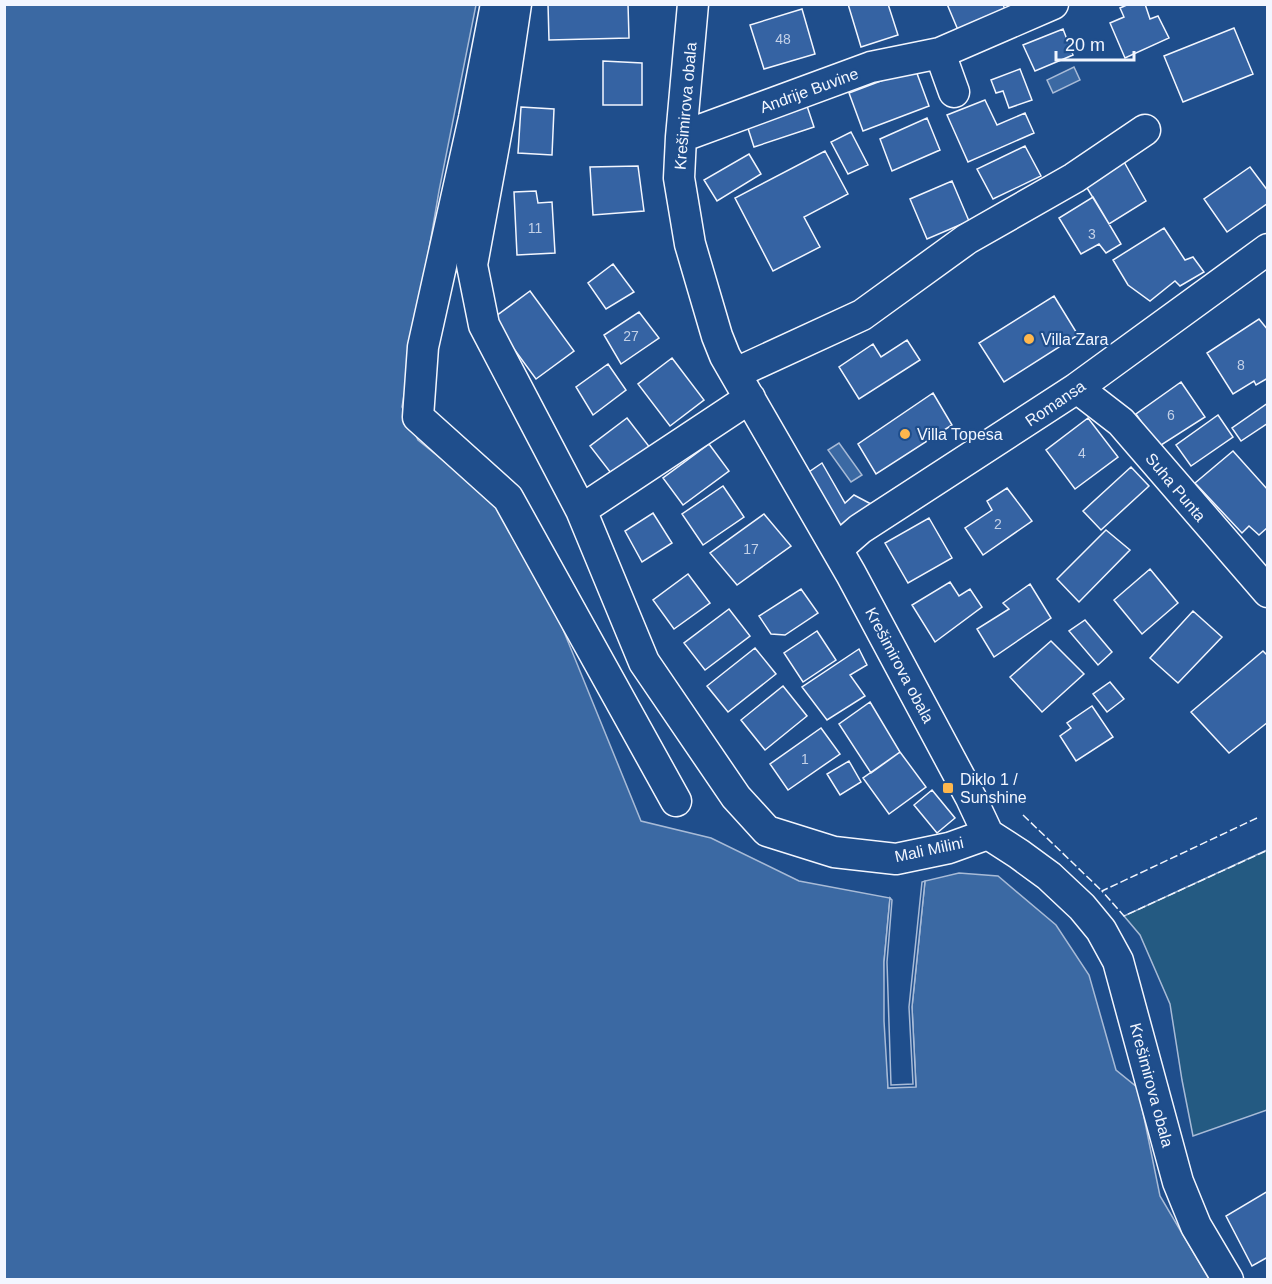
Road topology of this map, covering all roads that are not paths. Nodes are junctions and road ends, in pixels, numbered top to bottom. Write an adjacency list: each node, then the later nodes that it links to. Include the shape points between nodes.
1 (496, 4): 15 (street, via 423,347 418,417 508,498)
2 (516, 4): 12 (street, Mali Milini, via 472,265 484,325)
3 (693, 4): 8 (street, Krešimirova obala)
4 (1053, 4): 5 (street, Andrije Buvine)
5 (940, 53): 6 (street); 8 (street, Andrije Buvine, via 871,67)
6 (954, 92)
7 (1145, 130): 10 (street, via 1074,178 968,239 862,315)
8 (681, 137): 10 (street, Krešimirova obala, via 679,178 690,244 717,336)
9 (1268, 249): 11 (street, Romansa)
10 (743, 386): 12 (street); 13 (street, Krešimirova obala)
11 (1077, 388): 13 (street, Romansa, via 860,529); 14 (street, Suha Punta, via 1121,422)
12 (581, 510): 16 (street, Mali Milini, via 644,662 736,797 767,831 834,852 896,859 949,848)
13 (837, 549): 16 (street, Krešimirova obala)
14 (1268, 592)
15 (676, 801)
16 (988, 834): 17 (street, Krešimirova obala, via 1049,876 1082,907 1118,960 1178,1182 1196,1226)
17 (1228, 1280)

